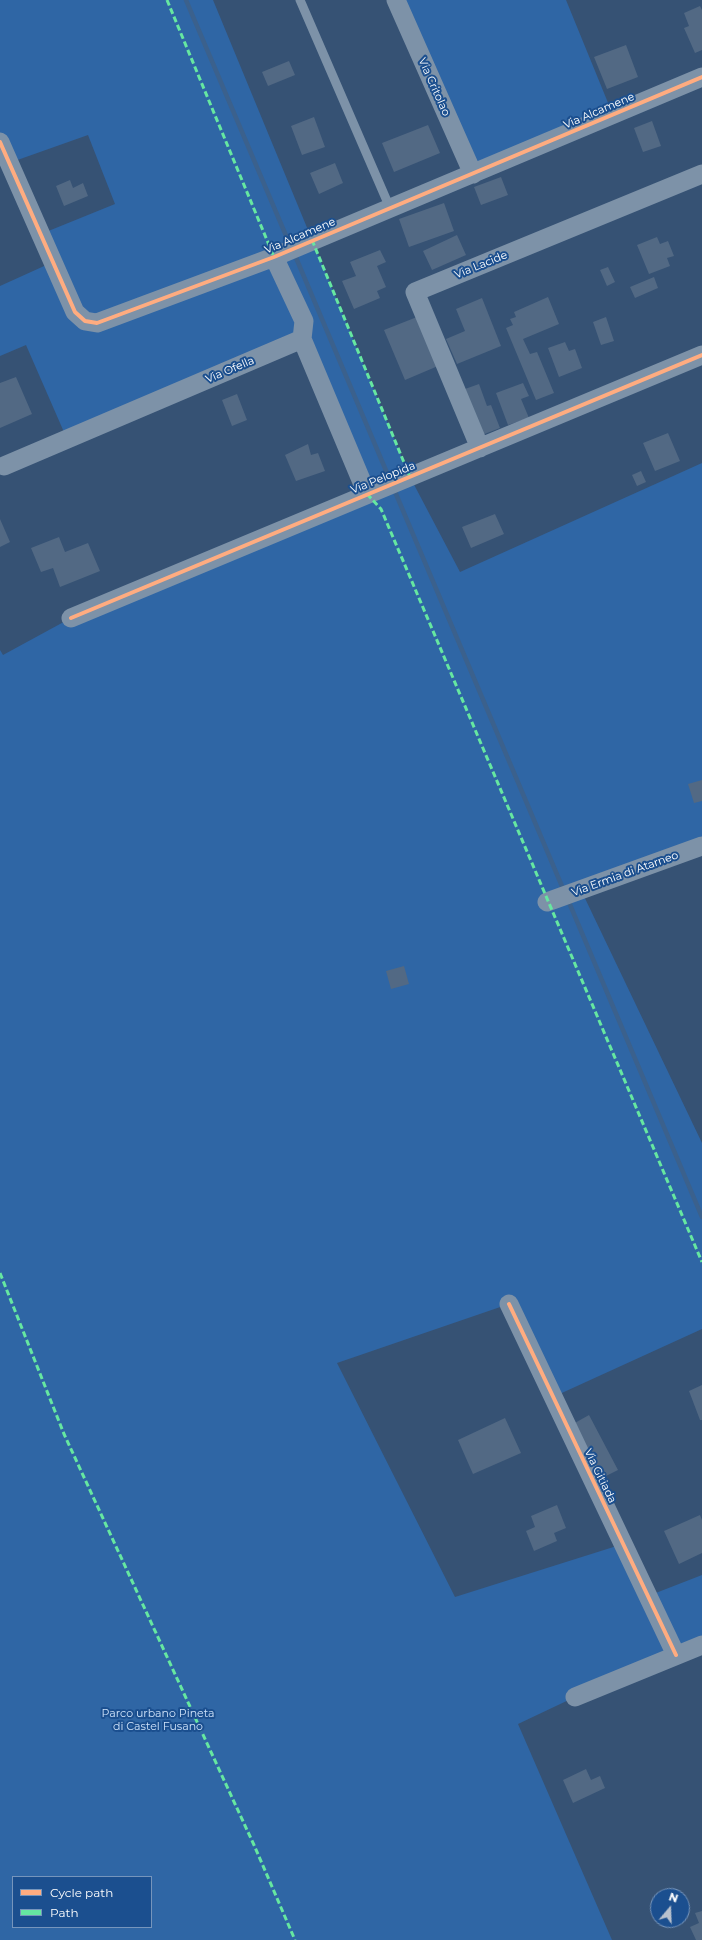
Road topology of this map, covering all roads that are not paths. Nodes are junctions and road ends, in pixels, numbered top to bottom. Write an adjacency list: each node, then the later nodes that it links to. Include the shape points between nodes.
1 (300, 0): 7 (lane)
2 (396, 0): 5 (street, Via Critolao)
3 (702, 77): 5 (street, Via Alcamene)
4 (0, 142): 8 (street, Via Alcamene, via 75,312 85,321 97,322)
5 (473, 174): 7 (street, Via Alcamene)
6 (702, 174): 11 (street, Via Lacide, via 415,292)
7 (390, 208): 8 (street, Via Alcamene)
8 (274, 257): 9 (street, via 304,321)
9 (302, 339): 12 (street, Via Ofella); 13 (street)
10 (702, 355): 11 (street, Via Pelopida)
11 (480, 448): 13 (street, Via Pelopida)
12 (4, 466)
13 (367, 494): 14 (street, Via Pelopida)
14 (71, 618)
15 (702, 846): 16 (street, Via Ermia di Atarneo)
16 (547, 902)
17 (509, 1304): 19 (street, Via Gitiada)
18 (702, 1645): 19 (street)
19 (676, 1655): 20 (street)
20 (575, 1697)

